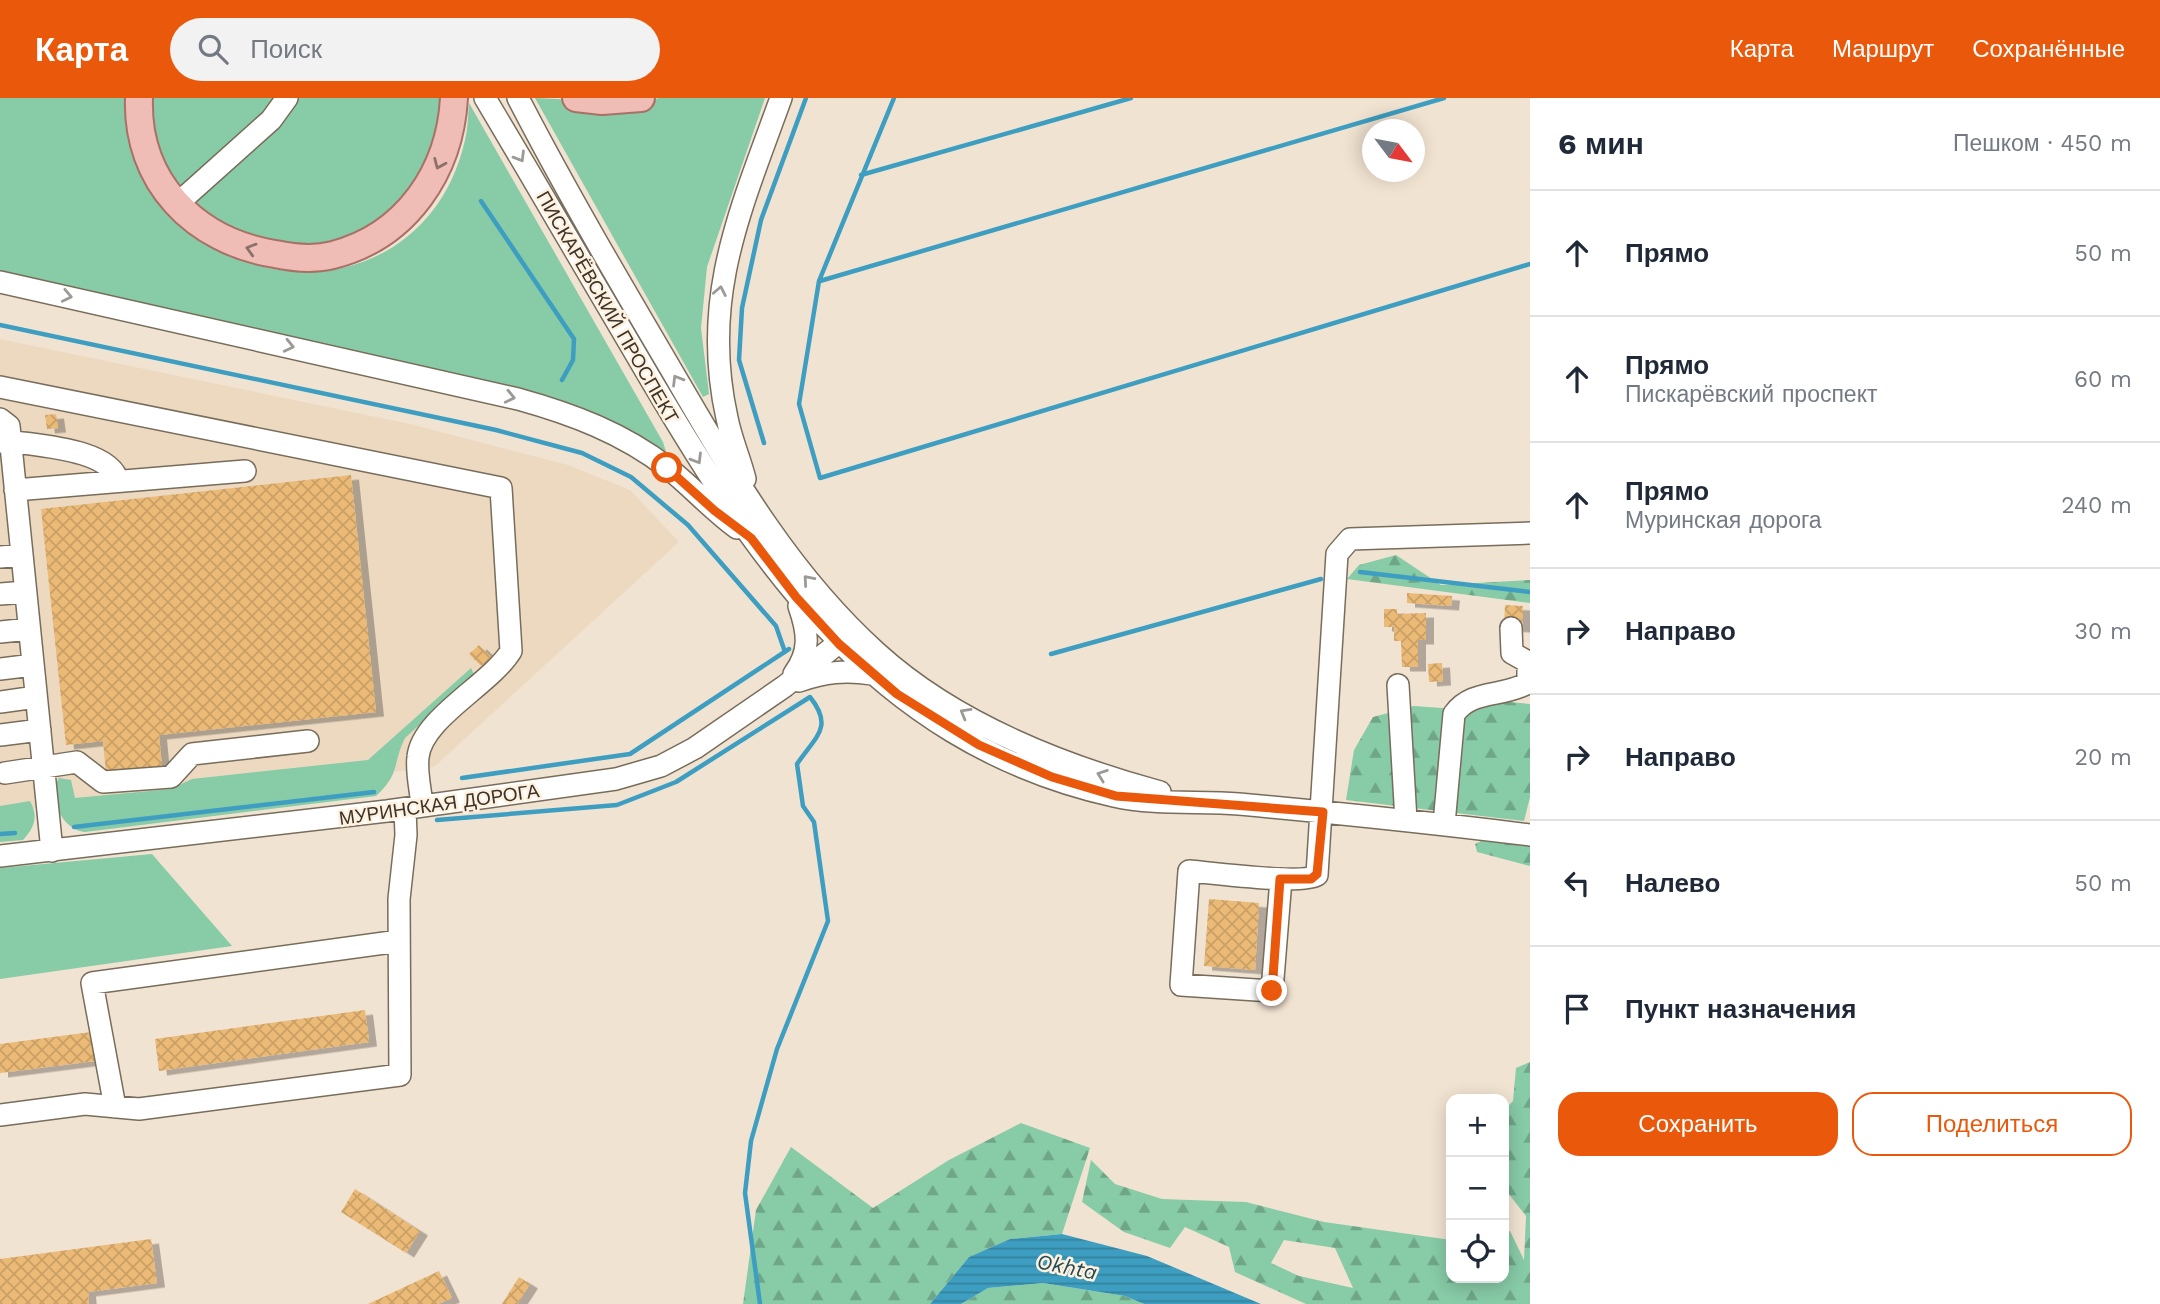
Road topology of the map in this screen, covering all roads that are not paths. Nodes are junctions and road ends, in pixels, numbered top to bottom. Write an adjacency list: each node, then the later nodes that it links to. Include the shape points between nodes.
1 (139, 98): 9 (main road, via 145,152 157,180)
2 (287, 98): 9 (street, via 271,120)
3 (454, 98): 9 (main road, one-way to 9, via 444,156 428,189 390,226 333,255 292,257 243,247 203,228)
4 (485, 98): 20 (street, ПИСКАРЁВСКИЙ ПРОСПЕКТ, one-way to 20, via 701,466)
5 (518, 98): 17 (street, ПИСКАРЁВСКИЙ ПРОСПЕКТ, one-way to 5, via 570,198)
6 (576, 98): 7 (main road)
7 (641, 98)
8 (781, 98): 17 (street, one-way to 8, via 726,418 718,304 728,252)
9 (176, 205)
10 (0, 282): 20 (street, one-way to 20, via 576,416 623,438 667,468)
11 (10, 389): 12 (street, via 15,407); 44 (street, via 501,488 511,651 424,739)
12 (1, 420): 13 (street, via 9,426)
13 (5, 441): 15 (street, via 92,455 116,473); 16 (street)
14 (245, 471): 15 (street)
15 (118, 481): 16 (street)
16 (10, 482): 18 (street)
17 (749, 502): 29 (street, ПИСКАРЁВСКИЙ ПРОСПЕКТ, one-way to 17)
18 (9, 517): 21 (street)
19 (1530, 533): 45 (street, via 1350,539 1342,545 1337,554)
20 (751, 538): 25 (street, ПИСКАРЁВСКИЙ ПРОСПЕКТ)
21 (22, 555): 22 (street); 23 (street)
22 (0, 557)
23 (25, 592): 24 (street); 27 (street)
24 (0, 594)
25 (796, 597): 29 (street, ПИСКАРЁВСКИЙ ПРОСПЕКТ); 35 (street, via 807,629 807,649)
26 (1511, 628): 30 (street, via 1512,653)
27 (29, 629): 28 (street); 31 (street)
28 (0, 632)
29 (846, 637): 33 (street); 35 (street, МУРИНСКАЯ ДОРОГА); 43 (street, one-way to 29, via 1107,777 1004,734)
30 (1529, 660): 47 (street, via 1528,683 1511,692 1462,702 1451,726)
31 (33, 665): 32 (street); 36 (street)
32 (0, 669)
33 (872, 674): 35 (street, via 824,673); 43 (street, via 932,718 1016,763 1116,796 1144,801)
34 (1398, 685): 46 (street)
35 (785, 686): 44 (street, МУРИНСКАЯ ДОРОГА, via 662,766 616,779)
36 (36, 698): 37 (street); 38 (street)
37 (0, 702)
38 (40, 730): 39 (street); 41 (street)
39 (0, 735)
40 (308, 741): 41 (street, via 192,754 171,777 103,782 77,762)
41 (44, 769): 42 (street); 49 (street)
42 (5, 773)
43 (1191, 800): 45 (street)
44 (413, 808): 49 (street, МУРИНСКАЯ ДОРОГА); 52 (street)
45 (1323, 812): 46 (street); 51 (street, via 1317,874 1311,879)
46 (1406, 820): 47 (street)
47 (1444, 824): 48 (street)
48 (1530, 835)
49 (52, 850): 50 (street, МУРИНСКАЯ ДОРОГА)
50 (0, 856)
51 (1280, 879): 51 (street, via 1272,991 1181,985 1189,871)
52 (399, 942): 53 (street, via 400,1074 139,1109); 53 (street, via 92,983)
53 (115, 1107): 54 (street, via 85,1104)
54 (0, 1115)

